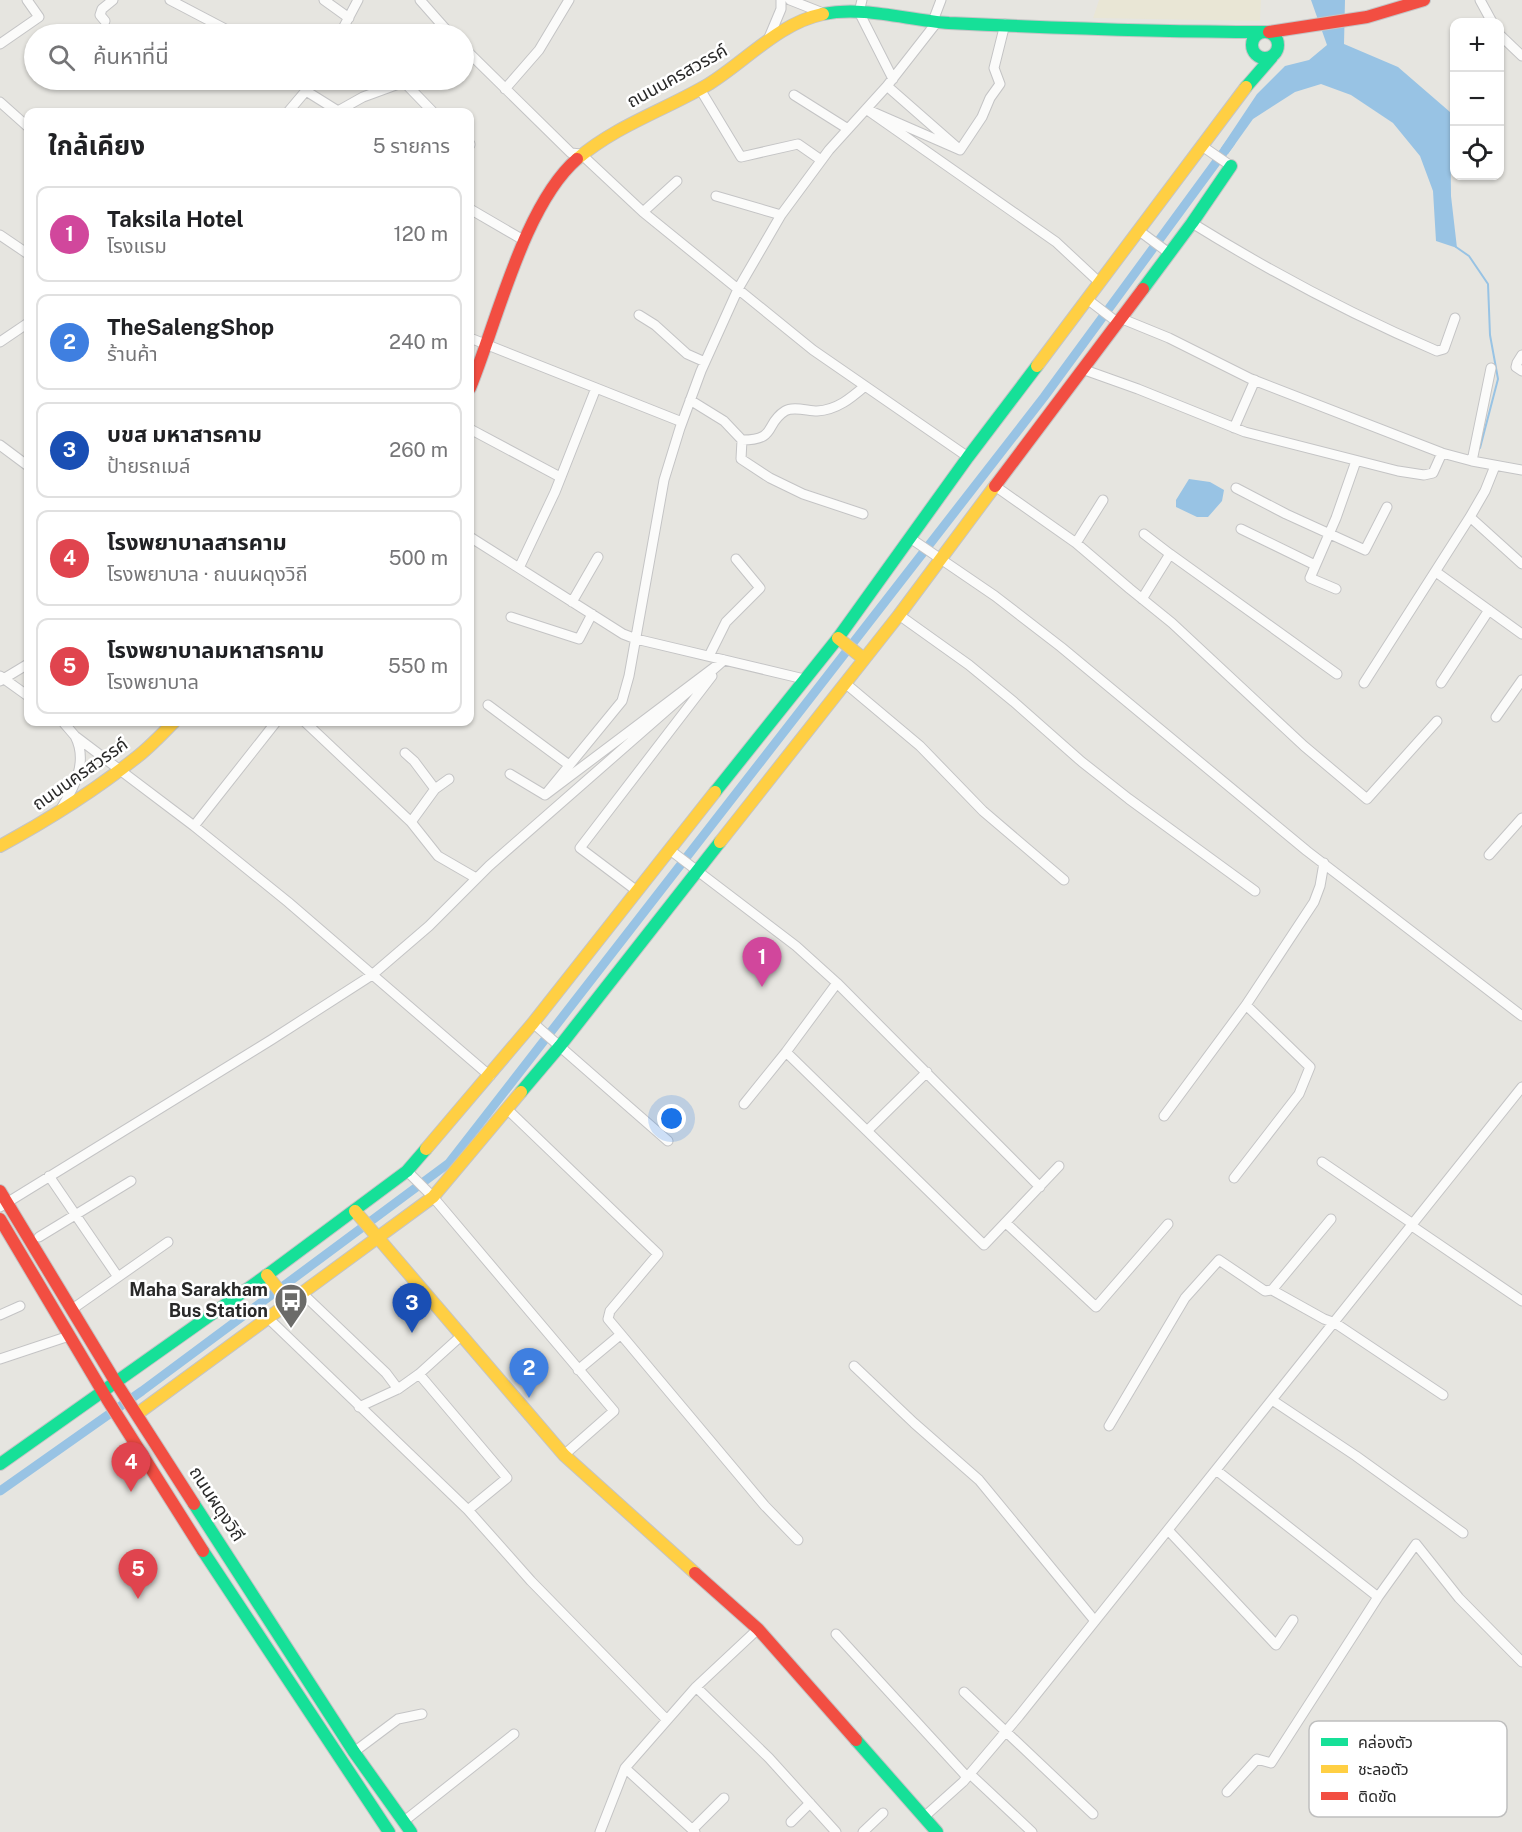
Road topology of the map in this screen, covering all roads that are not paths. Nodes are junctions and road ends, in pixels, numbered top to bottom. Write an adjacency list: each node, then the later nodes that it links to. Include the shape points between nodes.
1 (27, 0): 19 (street, via 39,17)
2 (113, 0): 17 (street, via 102,9 100,15)
3 (170, 0): 20 (street)
4 (324, 0): 15 (street)
5 (358, 0): 15 (street)
6 (420, 0): 22 (street)
7 (569, 0): 37 (street, via 539,50)
8 (781, 0): 30 (street)
9 (790, 0): 14 (street)
10 (941, 0): 18 (street)
11 (1424, 0): 24 (street, ถนนนครสวรรค์, via 1385,13)
12 (1480, 0): 16 (street)
13 (861, 6): 14 (street, ถนนนครสวรรค์); 18 (street, ถนนนครสวรรค์); 35 (street)
14 (826, 14): 30 (street, ถนนนครสวรรค์, via 802,21)
15 (349, 18): 21 (street)
16 (1490, 18)
17 (105, 21)
18 (935, 22): 23 (street, ถนนนครสวรรค์); 35 (street)
19 (29, 24)
20 (216, 24)
21 (346, 24)
22 (441, 24)
23 (1005, 24): 26 (street, ถนนนครสวรรค์); 52 (street, via 994,68 1000,84)
24 (1312, 26): 27 (street, ถนนนครสวรรค์); 32 (street, via 1291,38)
25 (24, 27): 29 (street)
26 (1239, 32): 27 (street, ถนนนครสวรรค์); 31 (street)
27 (1266, 32): 31 (street, via 1256,36); 32 (street, via 1278,41)
28 (1504, 39): 33 (street)
29 (0, 44)
30 (766, 44): 38 (street, ถนนนครสวรรค์)
31 (1253, 49): 32 (street, via 1260,57); 36 (street, via 1253,67)
32 (1275, 54): 36 (street)
33 (1522, 56)
34 (474, 58): 37 (street)
35 (890, 83): 48 (street); 52 (street)
36 (1246, 87): 51 (street)
37 (506, 89): 53 (street, via 571,153)
38 (700, 89): 53 (street, ถนนนครสวรรค์, via 613,132); 54 (street, via 741,157 798,144)
39 (382, 90): 46 (street)
40 (414, 90): 47 (street)
41 (306, 91): 44 (street); 45 (street)
42 (794, 95): 50 (street)
43 (0, 102): 49 (street)
44 (291, 108)
45 (332, 108)
46 (345, 108)
47 (430, 108)
48 (866, 109): 50 (street); 52 (street); 67 (street, via 1056,242)
49 (24, 123)
50 (848, 129): 54 (street)
51 (1202, 146): 55 (street); 62 (street)
52 (960, 150)
53 (581, 154): 59 (street); 64 (street, ถนนนครสวรรค์, via 547,196)
54 (821, 160): 60 (street)
55 (1231, 166): 61 (street)
56 (677, 181): 59 (street)
57 (716, 196): 60 (street)
58 (474, 211): 64 (street)
59 (643, 212): 68 (street)
60 (781, 215): 68 (street)
61 (1192, 224): 66 (street); 71 (street, via 1287,280 1375,325 1437,351 1444,349)
62 (1138, 230): 66 (street); 67 (street)
63 (0, 235): 65 (street)
64 (525, 241): 76 (street, ถนนนครสวรรค์)
65 (24, 251)
66 (1169, 253): 72 (street)
67 (1101, 283): 69 (street)
68 (738, 289): 78 (street); 84 (street, via 813,350)
69 (1087, 299): 72 (street); 93 (street)
70 (639, 315): 78 (street, via 687,354)
71 (1455, 318)
72 (1119, 320): 80 (street); 83 (street, via 1169,338)
73 (24, 326): 75 (street)
74 (474, 340): 76 (street)
75 (0, 342)
76 (486, 345): 82 (street, ถนนนครสวรรค์); 85 (street)
77 (1522, 355): 81 (street, via 1516,367)
78 (705, 362): 86 (street)
79 (1491, 368): 95 (street)
80 (1082, 369): 88 (street); 100 (street)
81 (1522, 371)
82 (474, 377)
83 (1255, 380): 88 (street); 92 (street)
84 (866, 386): 90 (street, via 832,408 783,412 764,436); 93 (street)
85 (596, 388): 87 (street); 99 (street)
86 (690, 400): 87 (street); 90 (street, via 724,421)
87 (682, 422): 129 (street, via 664,480)
88 (1234, 428): 94 (street)
89 (474, 431): 99 (street)
90 (742, 440): 104 (street, via 741,459 770,478 802,494)
91 (0, 445): 96 (street)
92 (1442, 453): 94 (street, via 1432,472 1424,475); 95 (street)
93 (968, 457): 109 (street)
94 (1356, 461): 107 (street)
95 (1472, 461): 97 (street)
96 (24, 463)
97 (1494, 466): 98 (street); 105 (street)
98 (1522, 470)
99 (560, 477): 118 (street)
100 (995, 486): 111 (street); 115 (street)
101 (1236, 488): 107 (street)
102 (1103, 500): 111 (street)
103 (1387, 507): 107 (street, via 1365,550)
104 (863, 514)
105 (1470, 517): 116 (street); 119 (street)
106 (1241, 529): 117 (street)
107 (1328, 532): 117 (street)
108 (1144, 534): 112 (street)
109 (910, 538): 115 (street); 128 (street)
110 (474, 540): 118 (street)
111 (1076, 543): 121 (street)
112 (1170, 554): 121 (street); 134 (street)
113 (598, 557): 122 (street)
114 (736, 559): 130 (street, via 760,588 726,622)
115 (940, 560): 125 (street); 164 (street, via 1061,647)
116 (1522, 564)
117 (1315, 565): 120 (street, via 1310,578)
118 (519, 568): 122 (street)
119 (1436, 572): 123 (street); 140 (street)
120 (1336, 589)
121 (1142, 599): 144 (street, via 1367,799)
122 (572, 602): 124 (street)
123 (1489, 610): 127 (street); 138 (street)
124 (592, 614): 126 (street, via 579,639); 129 (street)
125 (899, 615): 131 (street); 169 (street, via 969,665 1129,799)
126 (512, 617)
127 (1522, 634)
128 (838, 638): 131 (street); 136 (street)
129 (636, 639): 130 (street); 151 (street, via 622,701)
130 (709, 656): 132 (street)
131 (864, 659): 139 (street)
132 (724, 660): 136 (street); 156 (street); 166 (street); 168 (street, via 580,848)
133 (24, 666): 135 (street)
134 (1337, 674)
135 (2, 679): 141 (street)
136 (804, 679): 162 (street)
137 (1522, 680): 143 (street)
138 (1441, 682)
139 (845, 683): 165 (street); 167 (street, via 920,746 983,811)
140 (1364, 683)
141 (24, 693)
142 (488, 705): 151 (street)
143 (1496, 717)
144 (1437, 721)
145 (66, 726): 149 (street)
146 (170, 726): 152 (street, ถนนนครสวรรค์)
147 (273, 726): 160 (street)
148 (309, 726): 159 (street)
149 (75, 736): 152 (street); 157 (street, via 81,758 79,773)
150 (405, 753): 155 (street)
151 (569, 765): 156 (street)
152 (120, 770): 157 (street, ถนนนครสวรรค์); 160 (street)
153 (510, 774): 156 (street)
154 (449, 779): 155 (street)
155 (435, 789): 159 (street)
156 (545, 795)
157 (59, 812): 161 (street, ถนนนครสวรรค์)
158 (1522, 818): 163 (street)
159 (411, 822): 166 (street, via 438,856)
160 (194, 826): 170 (street)
161 (0, 846)
162 (670, 850): 165 (street); 168 (street)
163 (1489, 855)
164 (1324, 863): 172 (street, via 1314,902); 173 (street)
165 (698, 872): 171 (street); 175 (street)
166 (476, 878): 170 (street, via 429,926)
167 (1064, 880)
168 (637, 891): 174 (street)
169 (1255, 891)
170 (372, 975): 178 (street); 188 (street)
171 (837, 983): 176 (street); 177 (street)
172 (1246, 1005): 182 (street); 189 (street, via 1310,1067 1299,1094)
173 (1522, 1016)
174 (533, 1023): 175 (street); 178 (street)
175 (560, 1046): 181 (street); 184 (street)
176 (786, 1052): 180 (street); 183 (street)
177 (927, 1072): 183 (street); 191 (street)
178 (490, 1076): 187 (street)
179 (1522, 1088): 201 (street)
180 (744, 1104)
181 (507, 1109): 193 (street); 216 (street, via 658,1254 610,1311 608,1319)
182 (1164, 1116)
183 (867, 1131): 199 (street, via 984,1245)
184 (668, 1141)
185 (1322, 1162): 201 (street)
186 (1059, 1166): 191 (street)
187 (407, 1171): 193 (street); 195 (street)
188 (49, 1176): 194 (street); 196 (street)
189 (1234, 1178)
190 (130, 1181): 196 (street)
191 (1040, 1187): 199 (street)
192 (0, 1191): 194 (street, ถนนผดุงวิถี)
193 (433, 1197): 203 (street); 221 (street)
194 (3, 1204): 212 (street, ถนนผดุงวิถี)
195 (355, 1211): 203 (street); 205 (street)
196 (76, 1214): 202 (street); 206 (street)
197 (0, 1219): 217 (street, ถนนผดุงวิถี)
198 (1331, 1219): 207 (street)
199 (1006, 1223): 200 (street, via 1096,1307)
200 (1168, 1224)
201 (1412, 1225): 209 (street); 215 (street)
202 (39, 1237)
203 (378, 1238): 208 (street); 218 (street)
204 (168, 1242): 206 (street)
205 (267, 1275): 210 (street); 223 (street)
206 (118, 1277): 212 (street)
207 (1272, 1290): 215 (street); 230 (street, via 1265,1291 1219,1260 1185,1298)
208 (302, 1293): 210 (street); 224 (street)
209 (1522, 1301)
210 (289, 1303): 214 (street)
211 (20, 1306): 213 (street)
212 (71, 1310): 223 (street, ถนนผดุงวิถี)
213 (0, 1315)
214 (268, 1318): 228 (street); 229 (street)
215 (1335, 1323): 226 (street); 227 (street)
216 (620, 1335): 221 (street); 237 (street)
217 (69, 1336): 219 (street); 225 (street, ถนนผดุงวิถี)
218 (461, 1336): 222 (street); 231 (street)
219 (0, 1359)
220 (854, 1366): 240 (street, via 979,1480)
221 (578, 1370): 231 (street, via 614,1411)
222 (419, 1374): 224 (street); 234 (street, via 507,1478)
223 (118, 1385): 225 (street); 229 (street, ถนนผดุงวิถี)
224 (398, 1389): 228 (street)
225 (104, 1394): 232 (street); 262 (street, ถนนผดุงวิถี, via 225,1586)
226 (1443, 1395)
227 (1272, 1400): 233 (street); 236 (street)
228 (359, 1407): 234 (street)
229 (135, 1410): 250 (street, ถนนผดุงวิถี)
230 (1109, 1426)
231 (564, 1455): 241 (street)
232 (0, 1464)
233 (1216, 1470): 235 (street); 238 (street)
234 (468, 1510): 247 (street, via 531,1581)
235 (1168, 1530): 239 (street, via 1276,1645); 240 (street)
236 (1463, 1533)
237 (798, 1540)
238 (1378, 1597): 243 (street, via 1416,1544 1459,1598); 253 (street, via 1272,1763 1257,1759)
239 (1293, 1620)
240 (1095, 1621): 248 (street)
241 (758, 1629): 244 (street); 258 (street)
242 (836, 1634): 252 (street)
243 (1522, 1662)
244 (696, 1687): 247 (street); 255 (street)
245 (964, 1692): 248 (street)
246 (422, 1714): 250 (street, via 398,1719)
247 (666, 1719): 251 (street)
248 (1005, 1732): 252 (street); 257 (street)
249 (514, 1734): 260 (street)
250 (354, 1752): 260 (street, ถนนผดุงวิถี)
251 (625, 1768): 261 (street); 263 (street)
252 (969, 1775): 258 (street); 267 (street)
253 (1227, 1792)
254 (724, 1798): 261 (street)
255 (810, 1803): 259 (street); 264 (street)
256 (883, 1813): 265 (street)
257 (1093, 1814)
258 (924, 1818): 266 (street)
259 (790, 1822)
260 (407, 1827)
261 (694, 1831)
262 (389, 1832)
263 (600, 1832)
264 (836, 1832)
265 (863, 1832)
266 (937, 1832)
267 (1032, 1832)

